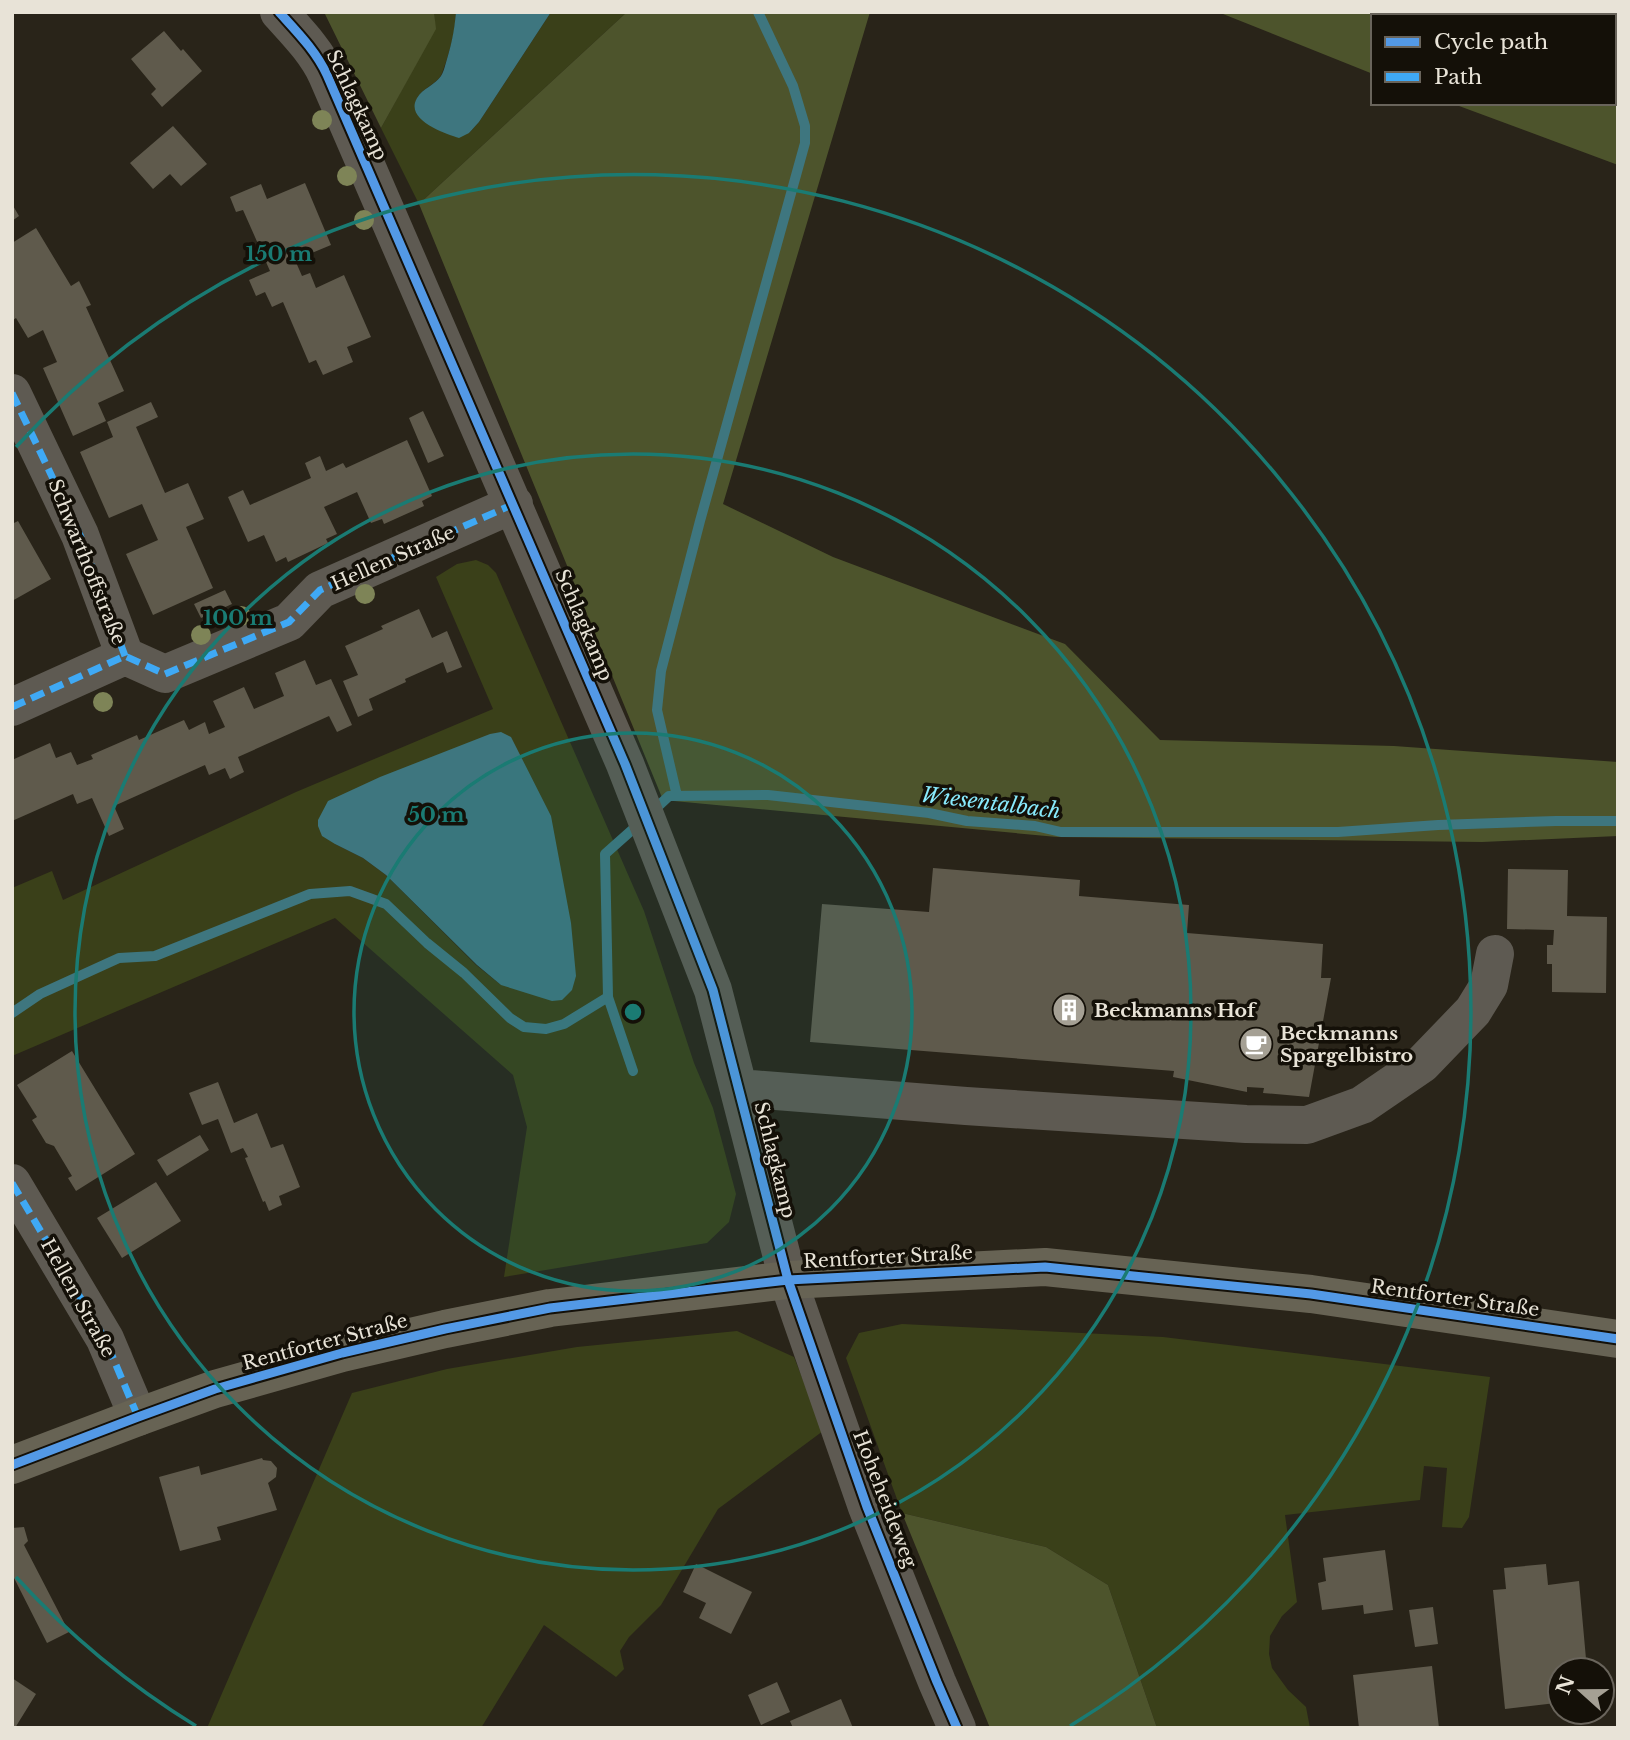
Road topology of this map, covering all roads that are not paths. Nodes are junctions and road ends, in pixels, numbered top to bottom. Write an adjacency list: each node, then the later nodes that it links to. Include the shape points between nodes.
1 (279, 12): 3 (street, Schlagkamp, via 321,62)
2 (12, 393): 4 (street, Schwarthoffstraße, via 80,535)
3 (514, 504): 4 (street, Hellen Straße, via 320,590 289,622 165,674); 7 (street, Schlagkamp, via 625,764 708,977)
4 (125, 656): 5 (street)
5 (12, 707)
6 (1495, 954): 7 (street, via 1489,985 1473,1011 1422,1064 1363,1105 1307,1125)
7 (739, 1088): 9 (street, Schlagkamp)
8 (12, 1183): 11 (street, Hellen Straße, via 105,1339)
9 (788, 1280): 10 (main road, Rentforter Straße, via 1045,1267 1311,1294); 11 (main road, Rentforter Straße, via 550,1308 445,1329 342,1353); 13 (street, Hoheheideweg, via 867,1507)
10 (1618, 1339)
11 (138, 1417): 12 (main road, Rentforter Straße)
12 (12, 1465)
13 (957, 1728)

